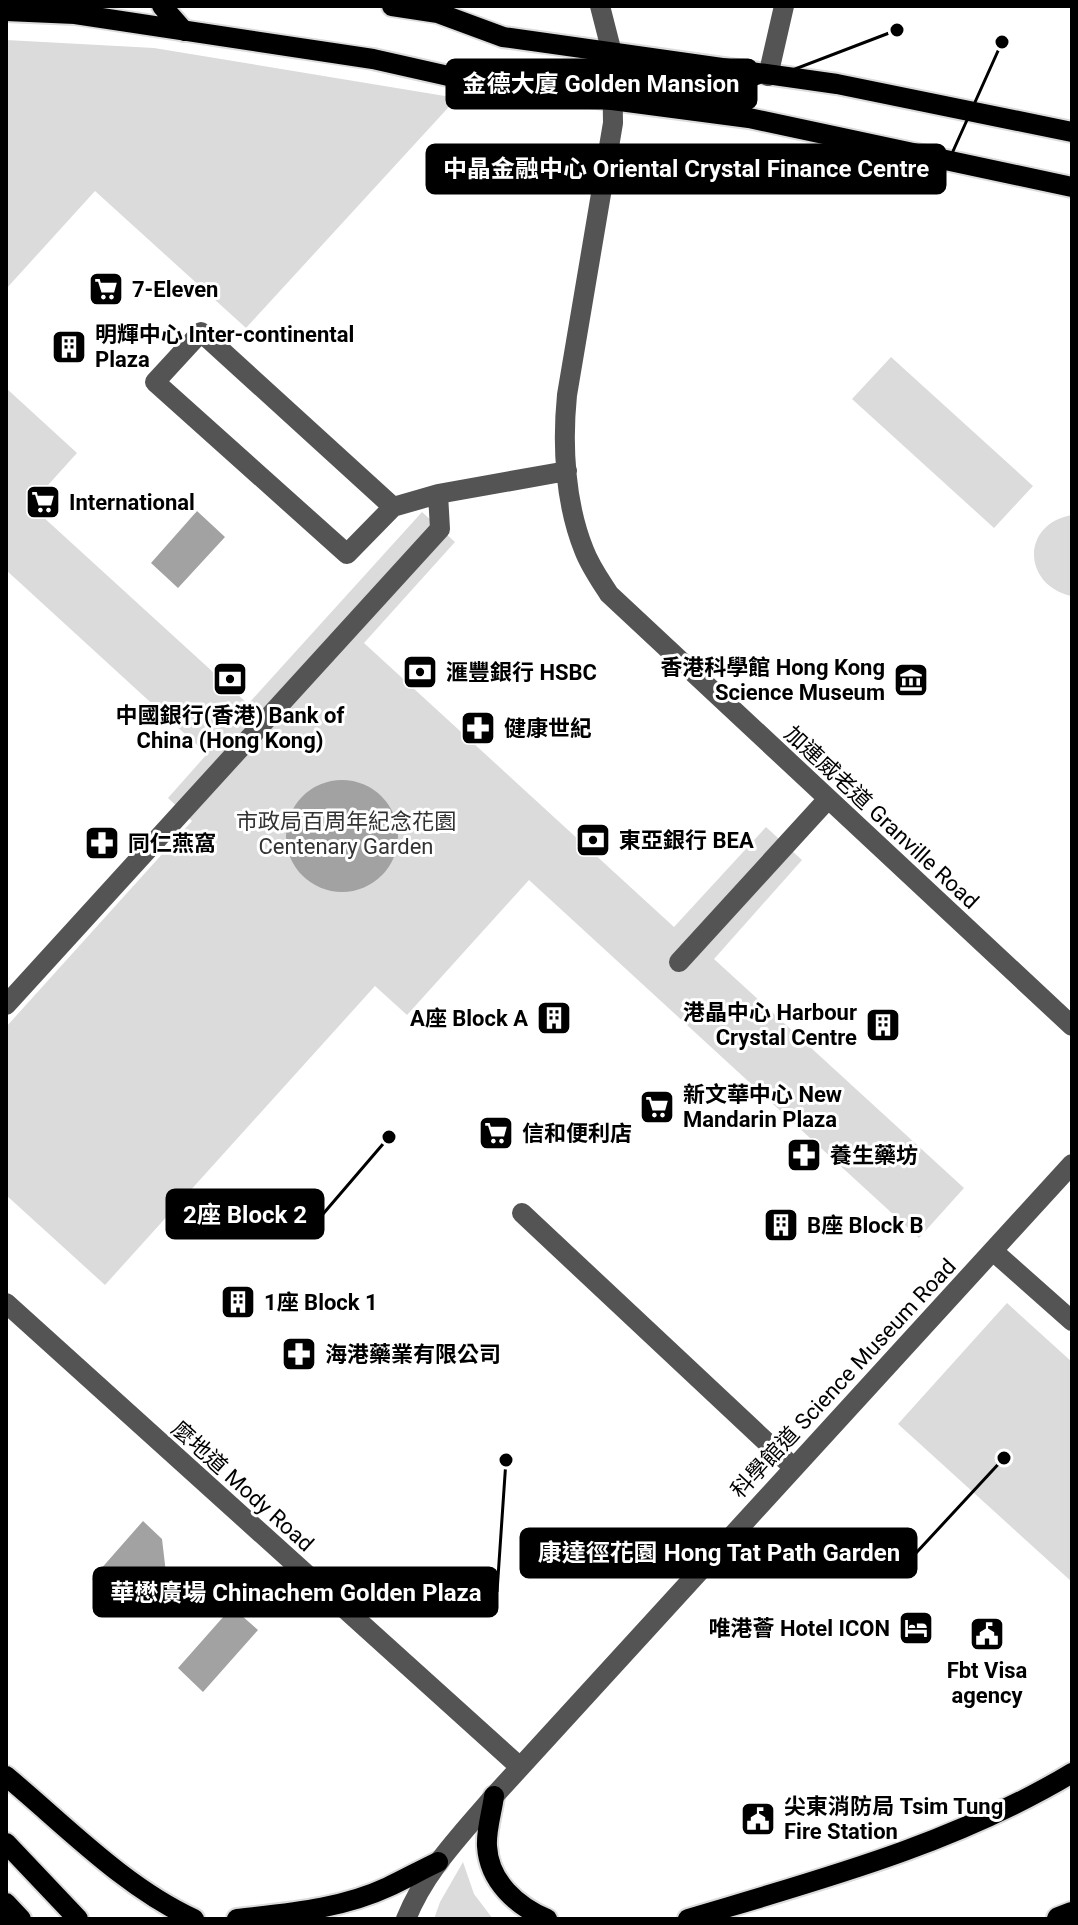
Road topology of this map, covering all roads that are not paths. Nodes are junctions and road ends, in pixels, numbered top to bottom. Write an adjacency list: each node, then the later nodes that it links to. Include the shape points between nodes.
1 (162, 6): 6 (main road)
2 (392, 6): 7 (main road, via 438,13 503,37)
3 (600, 6): 7 (street, 加連威老道 Granville Road)
4 (784, 6): 8 (street)
5 (6, 11): 6 (main road, via 75,14)
6 (184, 31): 9 (main road)
7 (612, 53): 8 (main road); 9 (street, 加連威老道 Granville Road)
8 (768, 76): 10 (main road, via 837,84)
9 (615, 101): 11 (main road, via 749,118); 12 (street, 加連威老道 Granville Road, via 567,395)
10 (1072, 132)
11 (1072, 187)
12 (567, 471): 13 (street); 15 (street, 加連威老道 Granville Road, via 578,534 609,594)
13 (438, 494): 14 (street); 17 (street, via 440,529)
14 (393, 507): 14 (street, via 347,554 155,382 201,332)
15 (827, 800): 16 (street); 18 (street, 加連威老道 Granville Road)
16 (679, 962)
17 (6, 1005)
18 (1072, 1026)
19 (1072, 1164): 21 (street, 科學館道 Science Museum Road)
20 (522, 1213): 24 (street)
21 (993, 1251): 23 (street); 24 (street, 科學館道 Science Museum Road)
22 (6, 1303): 25 (street, 麼地道 Mody Road)
23 (1072, 1321)
24 (793, 1467): 25 (street, 科學館道 Science Museum Road)
25 (520, 1767): 28 (street, 科學館道 Science Museum Road)
26 (1072, 1773): 39 (main road, via 965,1828 873,1863)
27 (6, 1776): 35 (main road, via 108,1862)
28 (494, 1796): 30 (street, 科學館道 Science Museum Road); 38 (main road, via 486,1844 490,1861 511,1898)
29 (6, 1843): 34 (main road)
30 (438, 1862): 36 (main road, via 347,1901); 37 (street, 科學館道 Science Museum Road)
31 (6, 1903): 33 (main road)
32 (1072, 1914): 40 (highway)
33 (21, 1919)
34 (78, 1919)
35 (194, 1919)
36 (237, 1919)
37 (406, 1919)
38 (547, 1919)
39 (688, 1919)
40 (1059, 1919)

